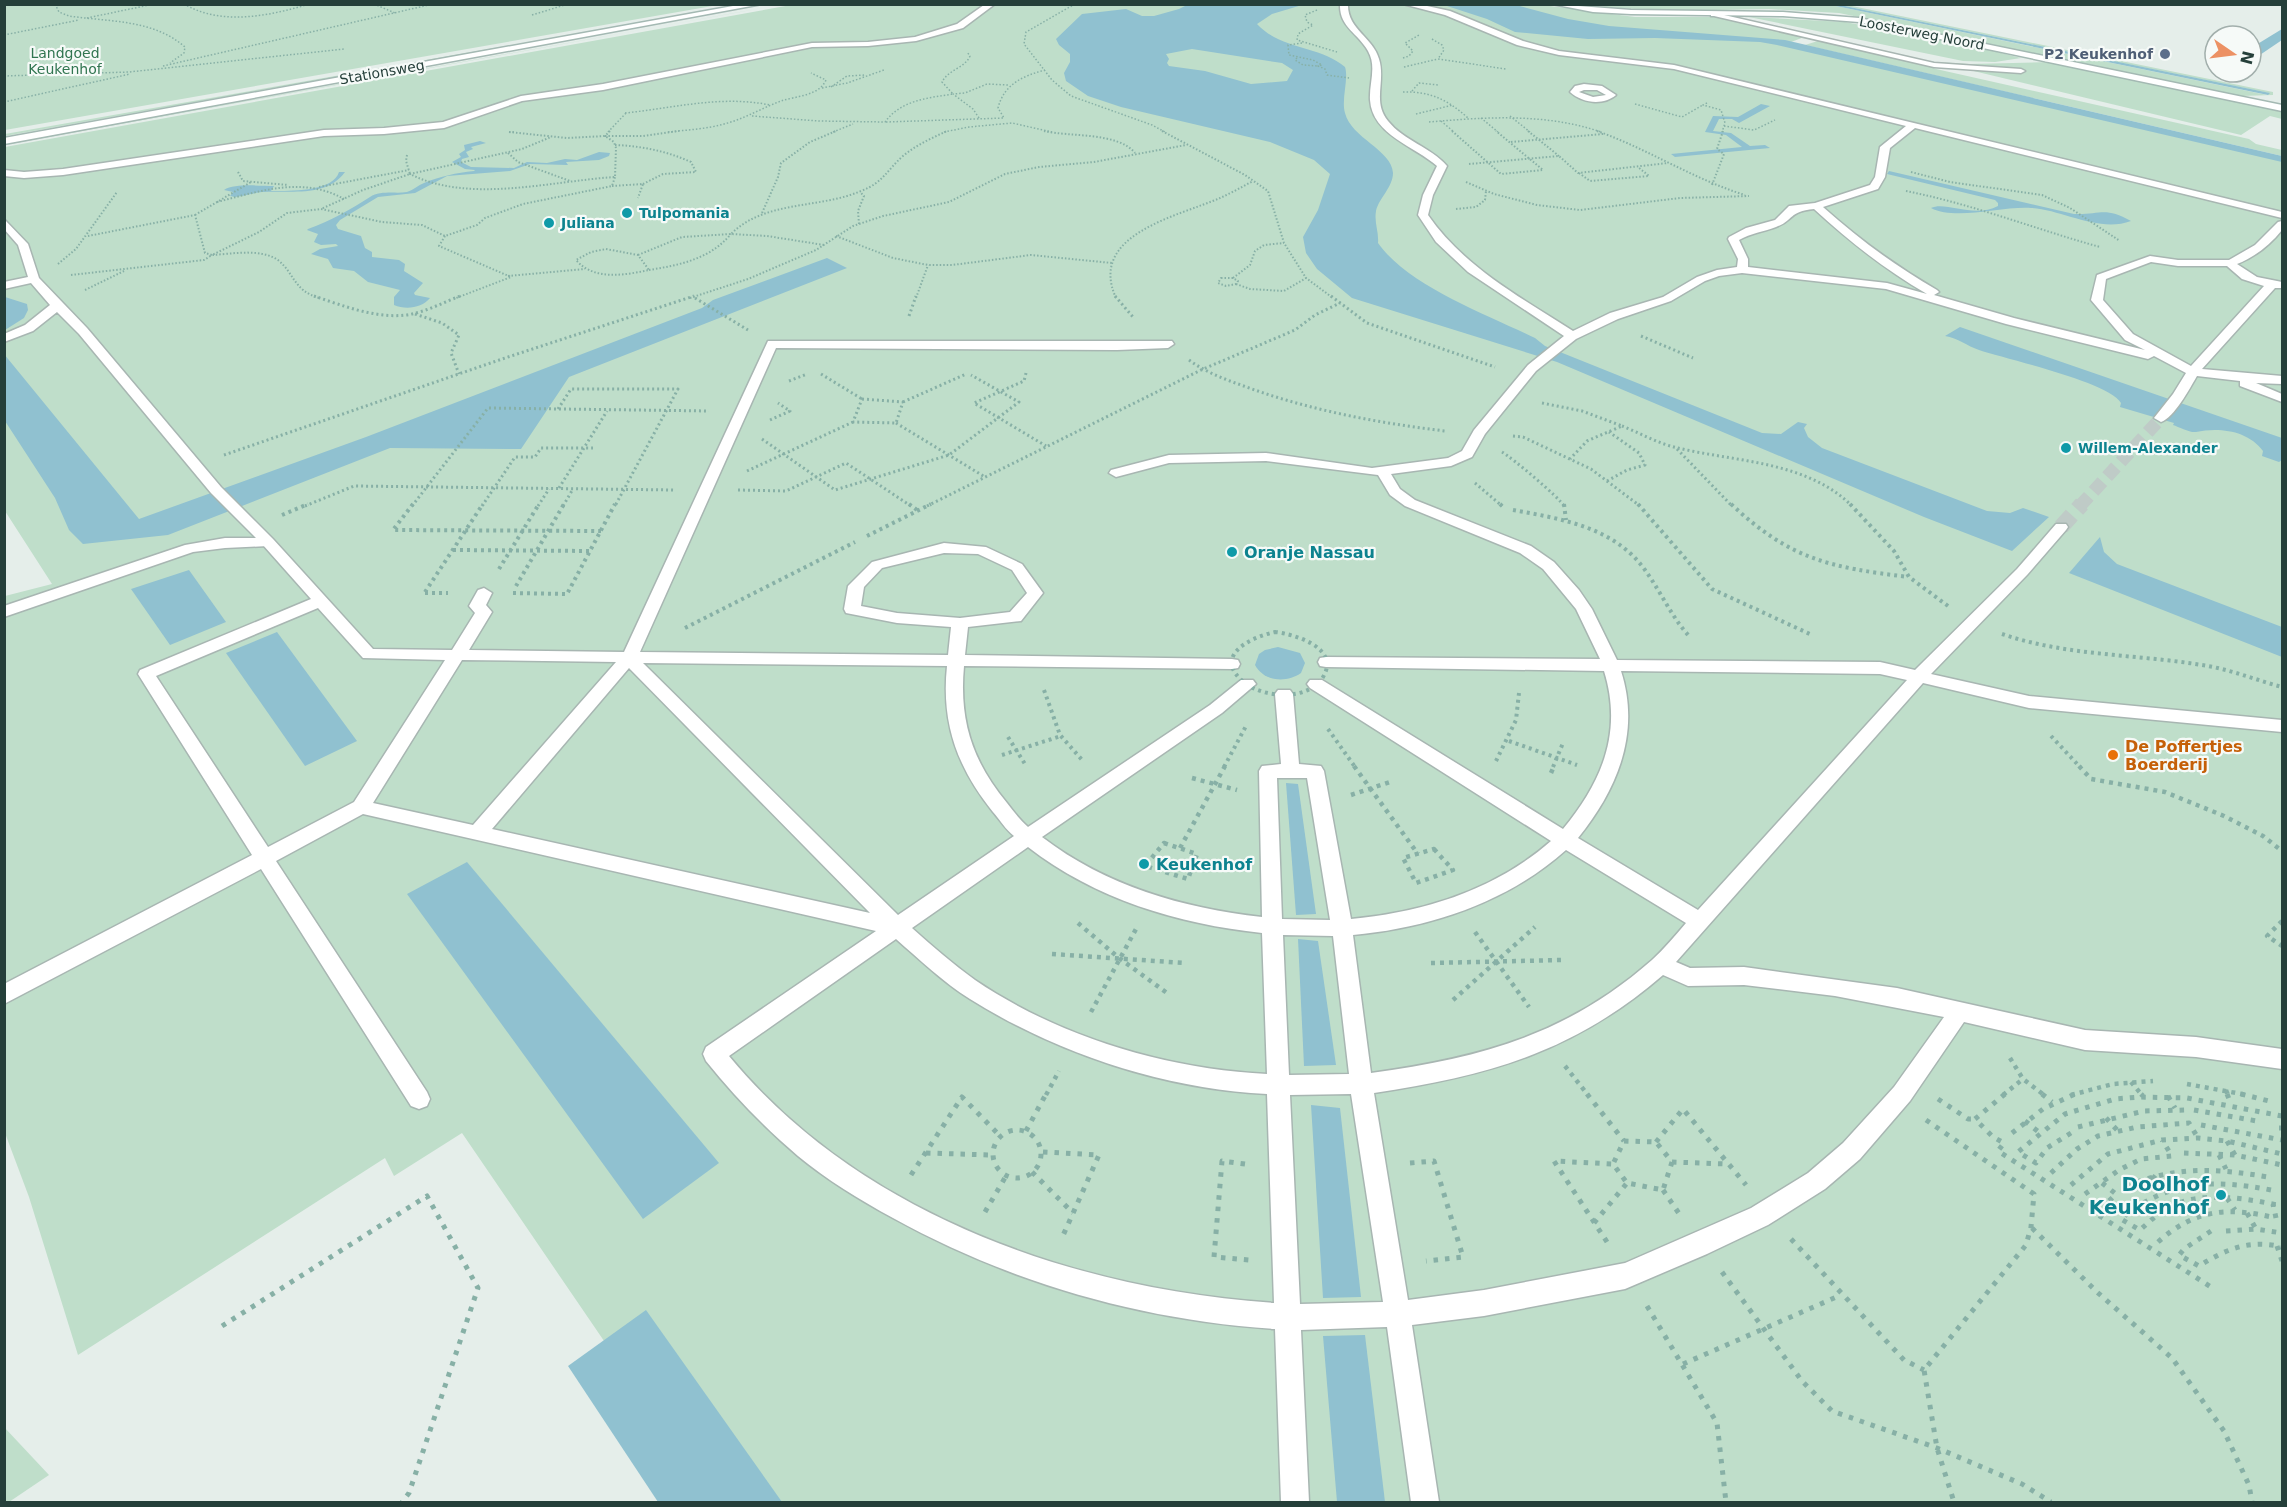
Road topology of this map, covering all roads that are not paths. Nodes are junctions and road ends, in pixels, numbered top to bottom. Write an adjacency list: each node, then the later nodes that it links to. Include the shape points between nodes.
1 (759, 4): 10 (street, Stationsweg)
2 (992, 4): 11 (street, via 975,12 966,23 937,34 885,43 812,45 603,87 521,99 444,125 324,133 63,172)
3 (1344, 4): 24 (street, via 1346,22 1368,44 1376,59 1373,105 1386,126 1442,166 1423,215 1440,240 1472,270)
4 (1406, 4): 9 (street, via 1448,13 1548,51 1674,67)
5 (1555, 4): 6 (street, Loosterweg Noord, via 1629,13)
6 (1714, 14): 7 (street, via 1934,64); 8 (street, Loosterweg Noord, via 1793,13 1859,20)
7 (2021, 71)
8 (2283, 108)
9 (1913, 125): 12 (street, via 1885,147 1880,177 1874,187); 13 (street)
10 (4, 141)
11 (4, 173)
12 (1816, 206): 17 (street, via 1793,208 1774,226 1743,232 1733,239 1743,259); 22 (street, via 1891,268)
13 (2283, 215)
14 (4, 222): 18 (street, via 23,244)
15 (2283, 224): 16 (street, via 2256,251)
16 (2230, 263): 19 (street, via 2242,275); 26 (street, via 2178,263 2147,258 2101,277 2097,300 2129,337)
17 (1743, 270): 22 (street, via 1887,286); 24 (street, via 1701,279 1667,299 1614,316)
18 (34, 279): 20 (street); 21 (street)
19 (2277, 285): 27 (street)
20 (4, 286)
21 (57, 306): 23 (street, via 29,328); 35 (street, via 83,331 216,490)
22 (1967, 308): 26 (street)
23 (4, 338)
24 (1570, 338): 32 (street, via 1528,372 1467,454 1451,462)
25 (1168, 344): 41 (street, via 772,345)
26 (2172, 361): 27 (street)
27 (2193, 372): 28 (street); 31 (street)
28 (2228, 376): 29 (street); 30 (street)
29 (2283, 380)
30 (2283, 398)
31 (2161, 418)
32 (1382, 471): 33 (street, via 1266,457 1170,459); 45 (street, via 1395,492 1410,503 1533,553 1558,573 1576,594)
33 (1116, 473)
34 (2061, 527): 46 (street)
35 (268, 542): 37 (street); 38 (street, via 190,548)
36 (484, 593): 40 (street, via 477,606 484,612)
37 (320, 601): 40 (street, via 369,654); 56 (street, via 146,674)
38 (4, 612)
39 (960, 623): 39 (street, via 1016,617 1035,593 1017,567 981,550 917,553 877,565 856,586 852,609 897,618); 42 (street)
40 (458, 654): 41 (street); 52 (street)
41 (629, 658): 42 (street); 53 (street); 59 (street)
42 (956, 662): 44 (street); 54 (street, via 957,729 971,766 990,797)
43 (1326, 662): 45 (street)
44 (1233, 664)
45 (1611, 667): 46 (street, via 1880,668); 55 (street, via 1621,720 1617,748 1609,776 1584,819)
46 (1919, 677): 50 (street, via 2029,702); 57 (street)
47 (1256, 688): 54 (street, via 1216,709)
48 (1309, 691): 55 (street, via 1475,784)
49 (1284, 694): 51 (street)
50 (2283, 726)
51 (1291, 771): 58 (street, via 1268,771); 60 (street, via 1315,771)
52 (361, 807): 53 (street); 56 (street)
53 (479, 831): 59 (street)
54 (1028, 836): 58 (street, via 1080,872 1150,903 1203,917); 59 (street)
55 (1565, 840): 57 (street); 60 (street, via 1507,882 1456,904 1431,913)
56 (264, 856): 62 (street); 67 (street)
57 (1699, 921): 61 (street)
58 (1272, 926): 60 (street); 66 (street)
59 (897, 927): 66 (street, via 937,964 978,993 1074,1042 1139,1063 1208,1078); 69 (street, via 714,1054 755,1103 841,1173 892,1205 967,1243 1046,1273 1124,1295 1206,1310)
60 (1342, 928): 65 (street)
61 (1661, 965): 63 (street, via 1688,977 1744,976 1803,982); 65 (street, via 1588,1019 1544,1041 1426,1076)
62 (4, 995)
63 (1959, 1011): 64 (street, via 2085,1040 2196,1047); 68 (street, via 1928,1062 1876,1126 1834,1167 1769,1213 1628,1275 1512,1299)
64 (2283, 1059)
65 (1361, 1084): 66 (street); 68 (street)
66 (1279, 1085): 69 (street)
67 (418, 1099)
68 (1398, 1315): 69 (street); 71 (street)
69 (1289, 1317): 70 (street)
70 (1295, 1503)
71 (1425, 1503)

